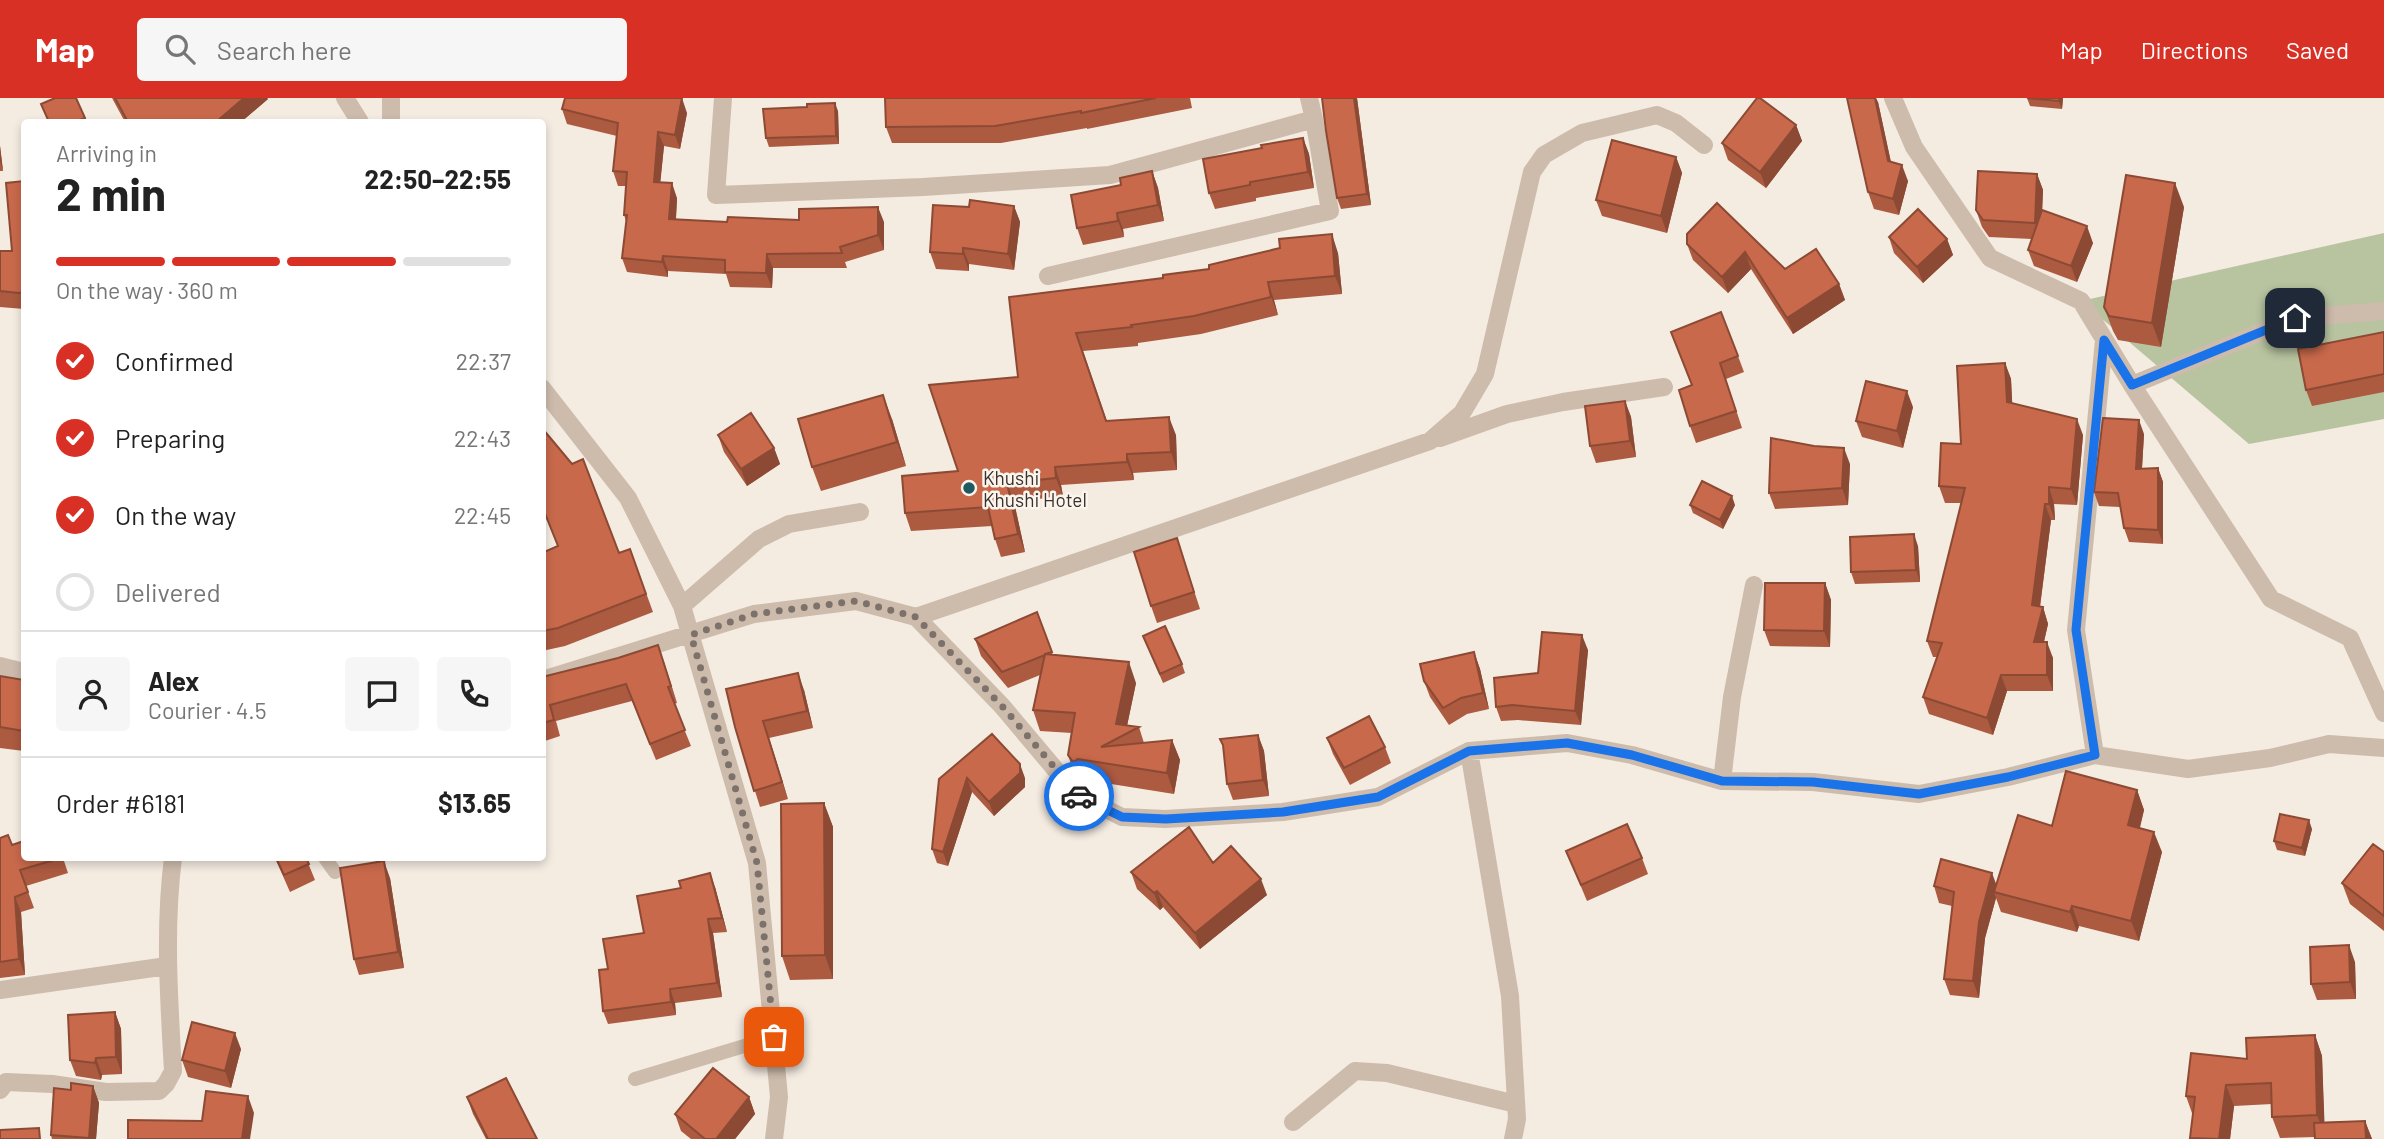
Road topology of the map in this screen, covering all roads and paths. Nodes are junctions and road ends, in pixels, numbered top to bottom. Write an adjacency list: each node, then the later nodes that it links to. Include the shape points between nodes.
1 (345, 98): 6 (street)
2 (391, 98): 7 (street)
3 (723, 98): 8 (street, via 716,195 1110,175)
4 (1309, 98): 8 (street)
5 (1893, 98): 12 (street, via 1914,147 1990,258 2081,301)
6 (358, 119)
7 (391, 119)
8 (1314, 120): 10 (street, via 1330,211)
9 (1704, 145): 16 (street, via 1657,115 1582,133 1544,155 1532,172 1485,374 1462,413)
10 (1048, 276)
11 (2384, 311): 13 (street, via 2295,318)
12 (2104, 340): 13 (street); 28 (street, via 2076,630)
13 (2132, 385): 25 (street, via 2272,599 2350,638)
14 (1664, 387): 16 (street, via 1507,414)
15 (546, 393): 19 (street, via 628,498)
16 (1430, 441): 20 (street)
17 (860, 512): 19 (street, via 789,524 759,539)
18 (1754, 585): 29 (street, via 1732,697)
19 (682, 606): 21 (street)
20 (916, 617): 21 (street, via 856,601 754,614); 27 (street, via 1002,706 1076,794 1122,817 1283,812 1378,797)
21 (691, 635): 24 (street); 35 (street, via 757,863)
22 (0, 666): 23 (street)
23 (21, 671)
24 (546, 679)
25 (2384, 713)
26 (2384, 748): 28 (street, via 2329,744 2188,769)
27 (1469, 751): 29 (street, via 1567,743 1632,755); 38 (street, via 1510,996)
28 (2095, 755): 29 (street, via 1919,794 1813,782)
29 (1722, 781)
30 (173, 861): 33 (street)
31 (327, 861): 32 (lane)
32 (335, 872)
33 (167, 966): 34 (street); 37 (street, via 173,1071 159,1091 106,1092 6,1082)
34 (0, 990)
35 (774, 1037): 36 (lane); 40 (street, via 779,1097)
36 (635, 1079)
37 (0, 1090)
38 (1516, 1104): 39 (street, via 1388,1073 1355,1071); 41 (street)
39 (1293, 1122)
40 (774, 1139)
41 (1513, 1139)

